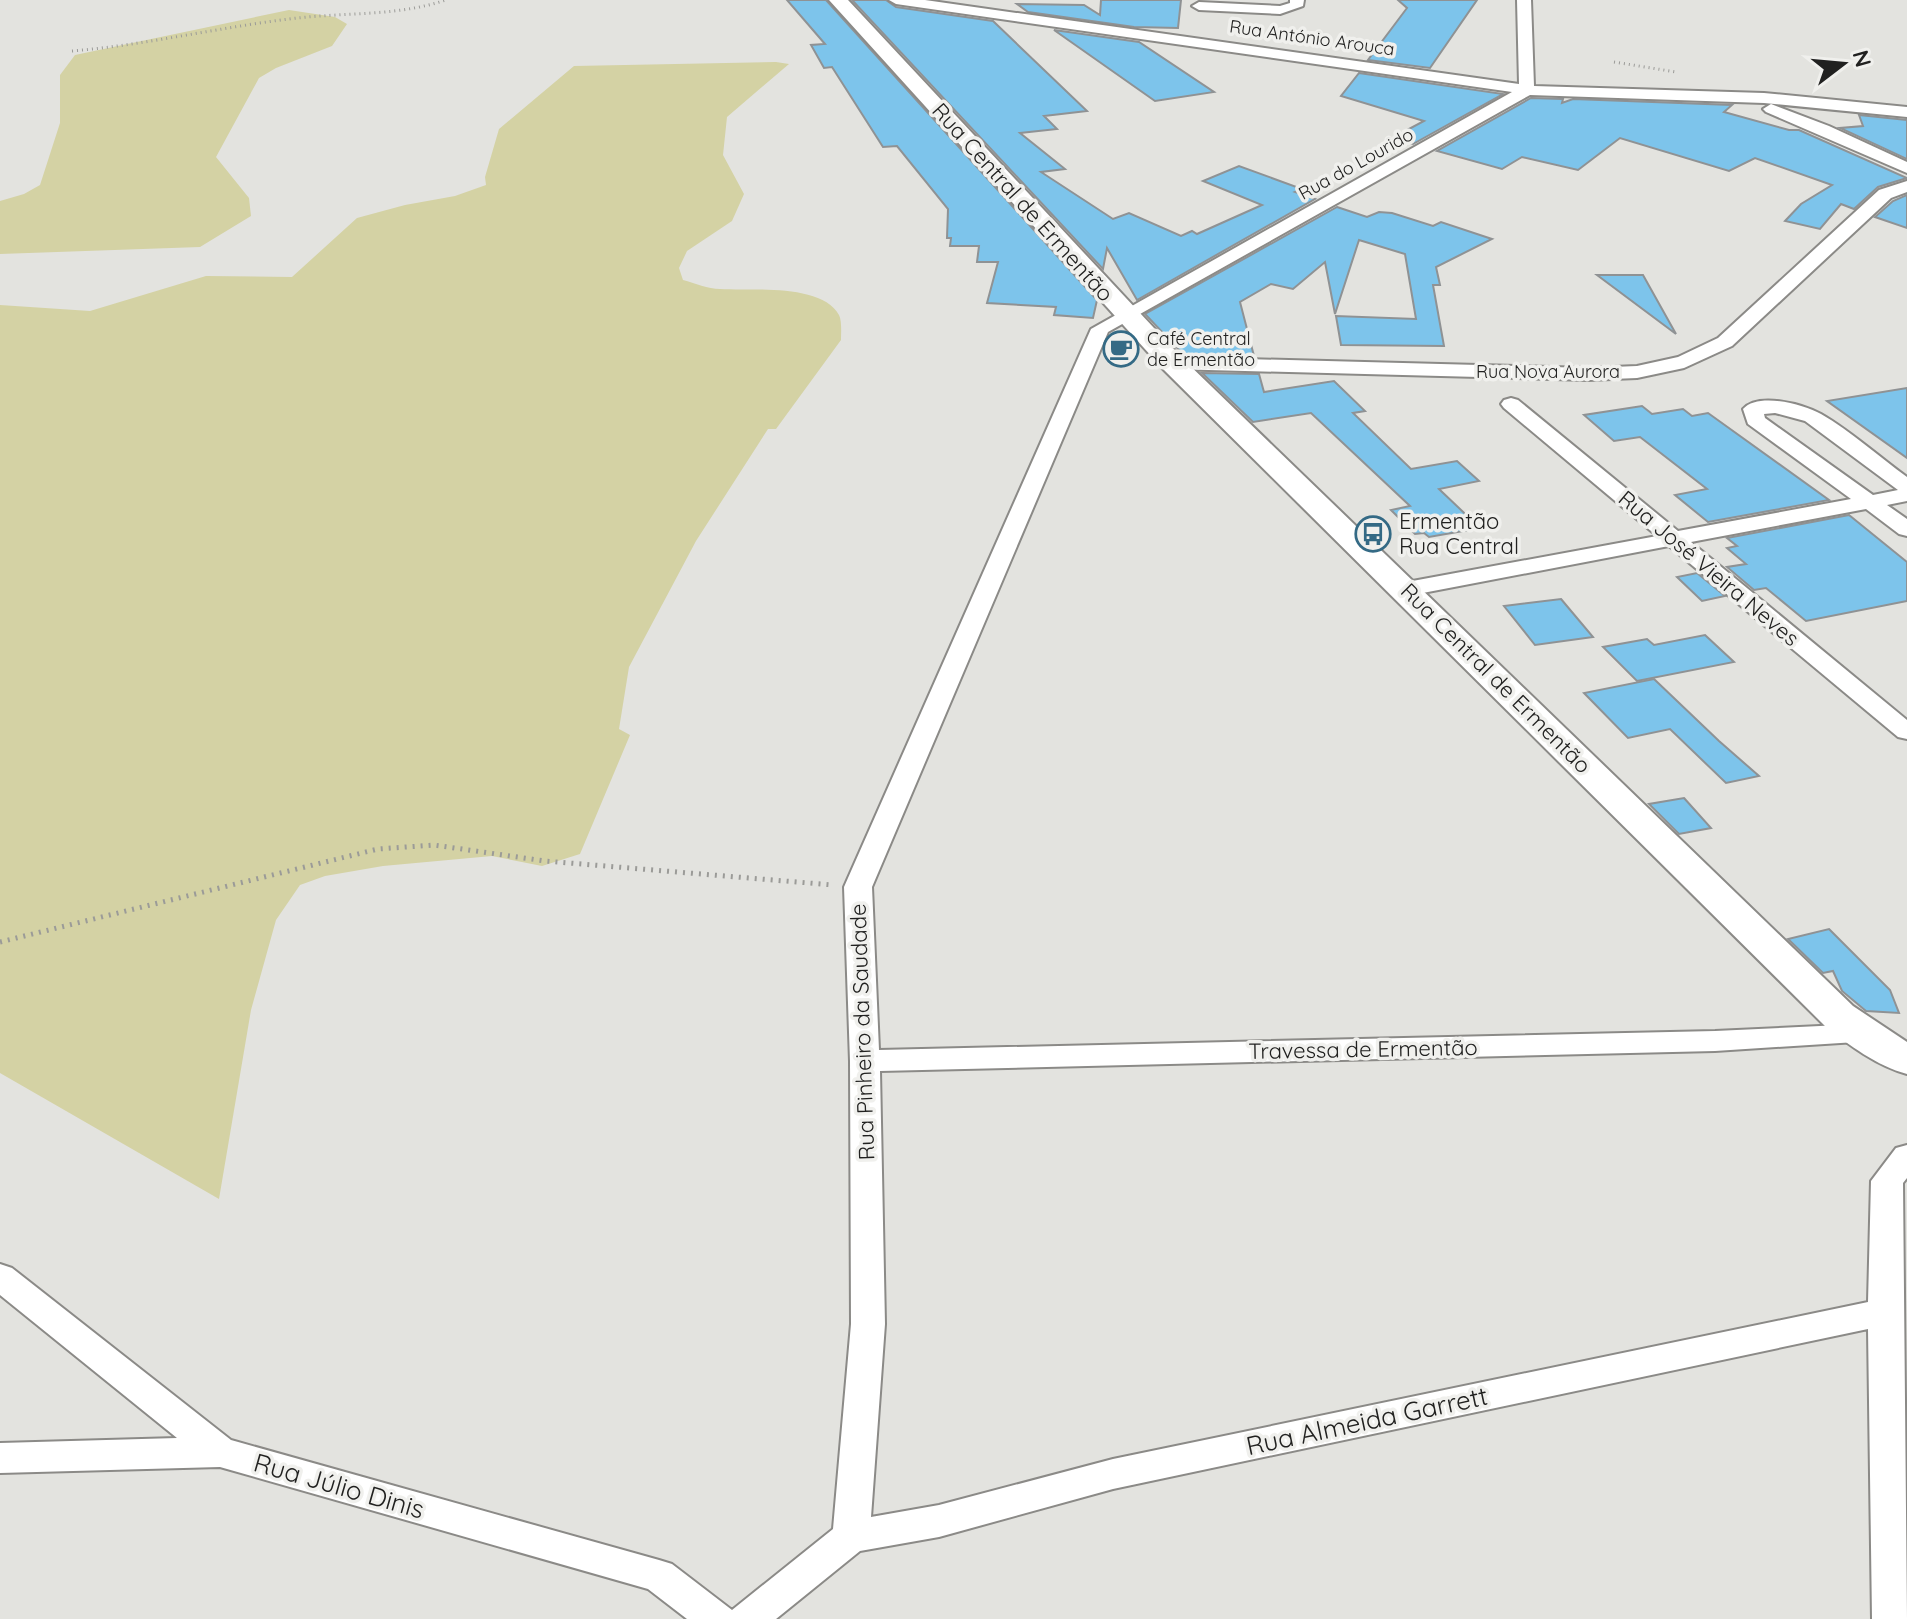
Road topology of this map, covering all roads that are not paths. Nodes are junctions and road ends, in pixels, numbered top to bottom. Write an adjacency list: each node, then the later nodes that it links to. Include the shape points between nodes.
1 (838, 0): 13 (street, Rua Central de Ermentão)
2 (896, 0): 5 (street, Rua António Arouca)
3 (1297, 0): 5 (street, via 1296,6 1280,10)
4 (1524, 0): 6 (street)
5 (1196, 19): 6 (street, Rua António Arouca)
6 (1527, 90): 7 (street, Rua António Arouca); 13 (street, Rua do Lourido)
7 (1724, 97): 8 (street); 10 (street)
8 (1849, 107): 9 (street); 10 (street)
9 (1907, 112)
10 (1823, 129): 11 (street)
11 (1907, 168)
12 (1907, 186): 14 (street, Rua Nova Aurora, via 1885,194 1725,342 1684,362 1637,372 1588,374)
13 (1127, 317): 14 (street, Rua Central de Ermentão); 25 (street, Rua Pinheiro da Saudade, via 1100,329 858,887)
14 (1172, 363): 21 (street, Rua Central de Ermentão)
15 (1511, 404): 20 (street, Rua José Vieira Neves)
16 (1907, 487): 18 (street, via 1812,417 1776,407 1753,409 1755,420)
17 (1907, 495): 18 (street)
18 (1870, 502): 19 (street); 20 (street)
19 (1907, 529)
20 (1672, 539): 21 (street); 22 (street, Rua José Vieira Neves)
21 (1407, 589): 23 (street, Rua Central de Ermentão)
22 (1907, 732)
23 (1862, 1034): 24 (street, Rua Central de Ermentão); 25 (street, Travessa de Ermentão)
24 (1907, 1060)
25 (865, 1061): 31 (street, Rua Pinheiro da Saudade, via 868,1324)
26 (1907, 1156): 28 (street, via 1887,1181)
27 (1, 1280): 29 (street, Rua Júlio Dinis)
28 (1885, 1312): 31 (street, Rua Almeida Garrett, via 1113,1474 939,1521); 34 (street)
29 (220, 1452): 30 (street); 32 (street, Rua Júlio Dinis, via 659,1576)
30 (0, 1458)
31 (851, 1537): 33 (street)
32 (717, 1619)
33 (747, 1619)
34 (1891, 1619)

